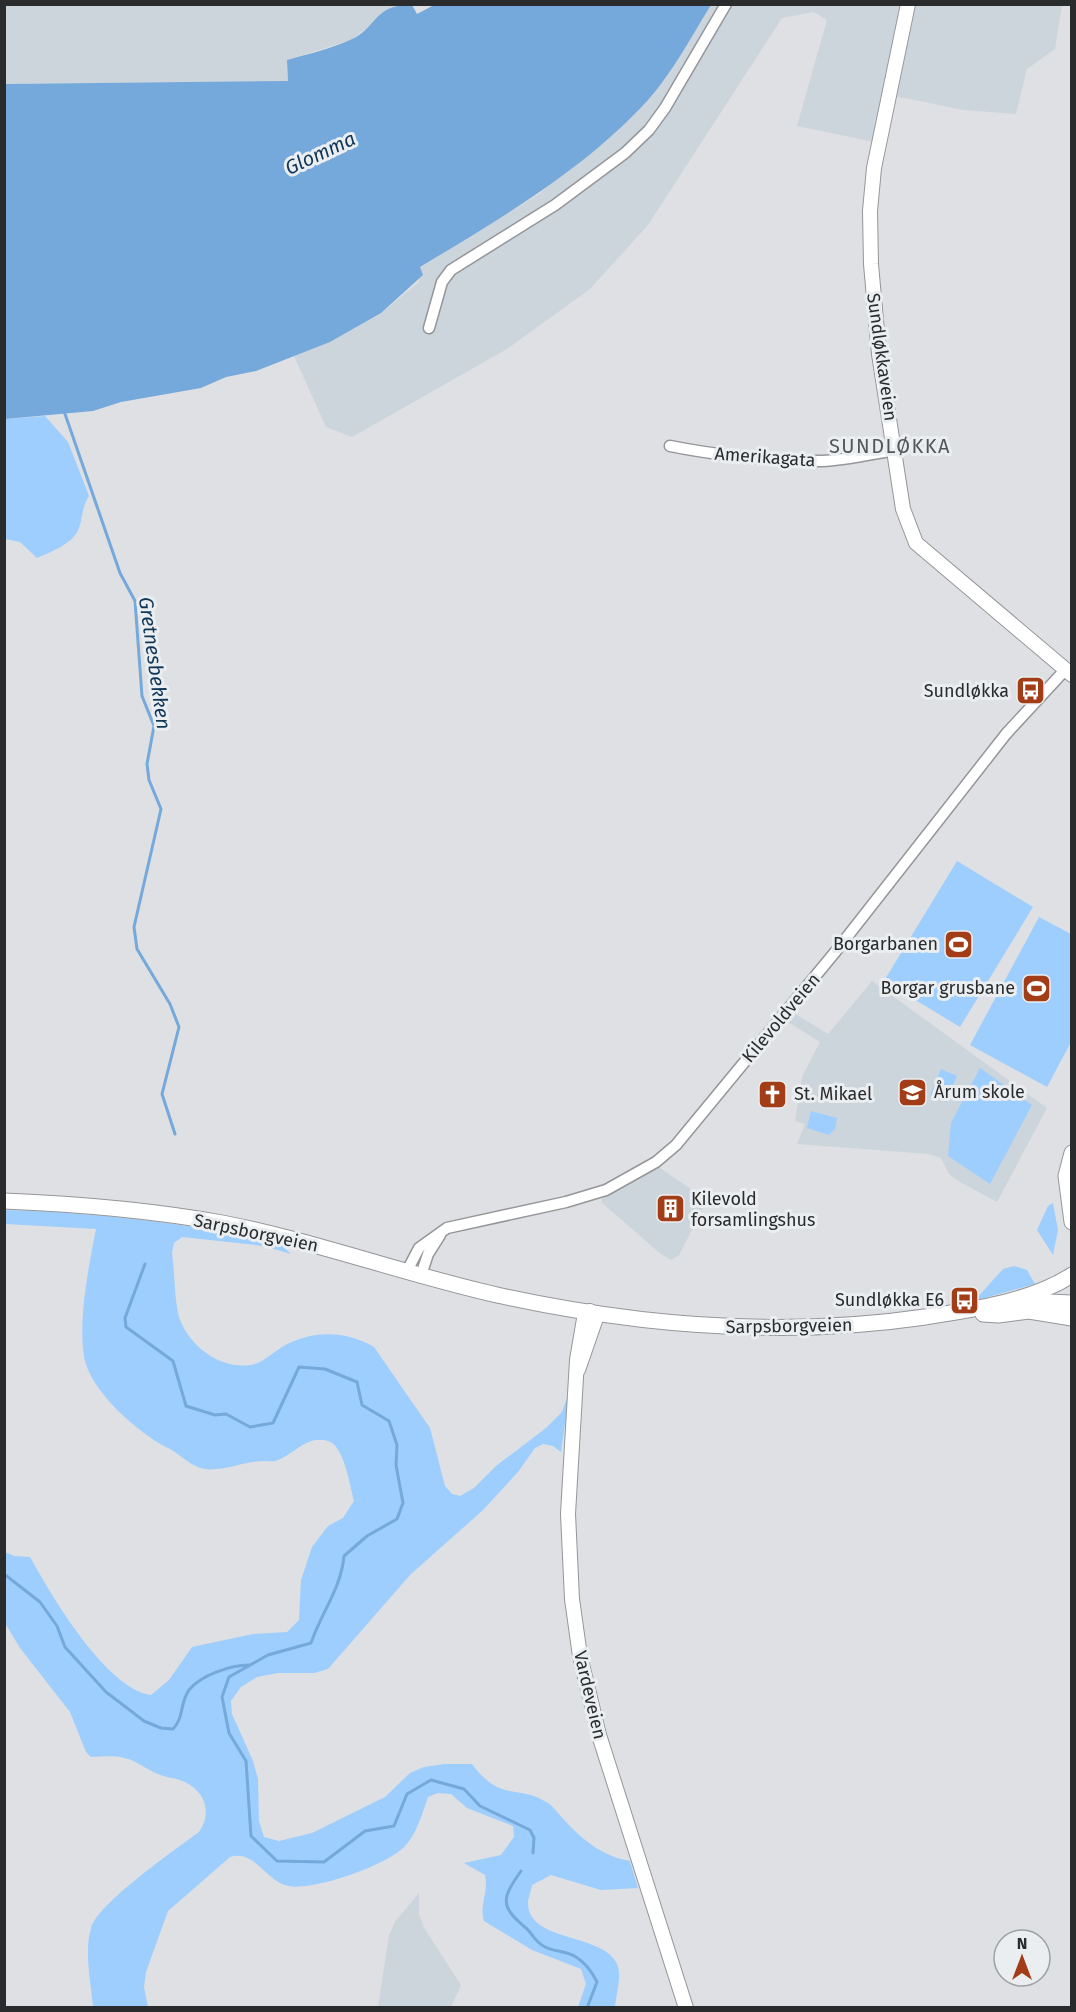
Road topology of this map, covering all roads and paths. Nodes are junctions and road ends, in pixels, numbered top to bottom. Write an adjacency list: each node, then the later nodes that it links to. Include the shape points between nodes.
1 (726, 4): 3 (street, via 648,130 625,153 555,205 451,270 442,282)
2 (908, 4): 5 (main road, Sundløkkaveien, via 874,168 870,211 879,354)
3 (429, 328)
4 (670, 446): 5 (street, Amerikagata, via 701,453 807,461)
5 (896, 450): 6 (main road, Sundløkkaveien, via 903,509 916,543)
6 (1068, 673): 10 (street, Kilevoldveien, via 1003,737 836,951 669,1151 606,1190 447,1228)
7 (1071, 1153): 9 (highway, via 1066,1176)
8 (4, 1201): 10 (highway, Sarpsborgveien, via 114,1208 223,1224 278,1235)
9 (1071, 1222)
10 (414, 1273): 14 (highway, Sarpsborgveien)
11 (1071, 1275): 14 (highway, Sarpsborgveien, via 1034,1293 978,1308 841,1327 708,1327)
12 (1071, 1303): 13 (highway, Sarpsborgveien, via 1048,1302)
13 (983, 1314): 14 (highway, Sarpsborgveien, via 862,1331 777,1336 688,1334); 15 (highway, via 1029,1311)
14 (590, 1317): 16 (main road, Vardeveien, via 579,1338 568,1543 580,1656 599,1735)
15 (1071, 1318)
16 (686, 2007)

